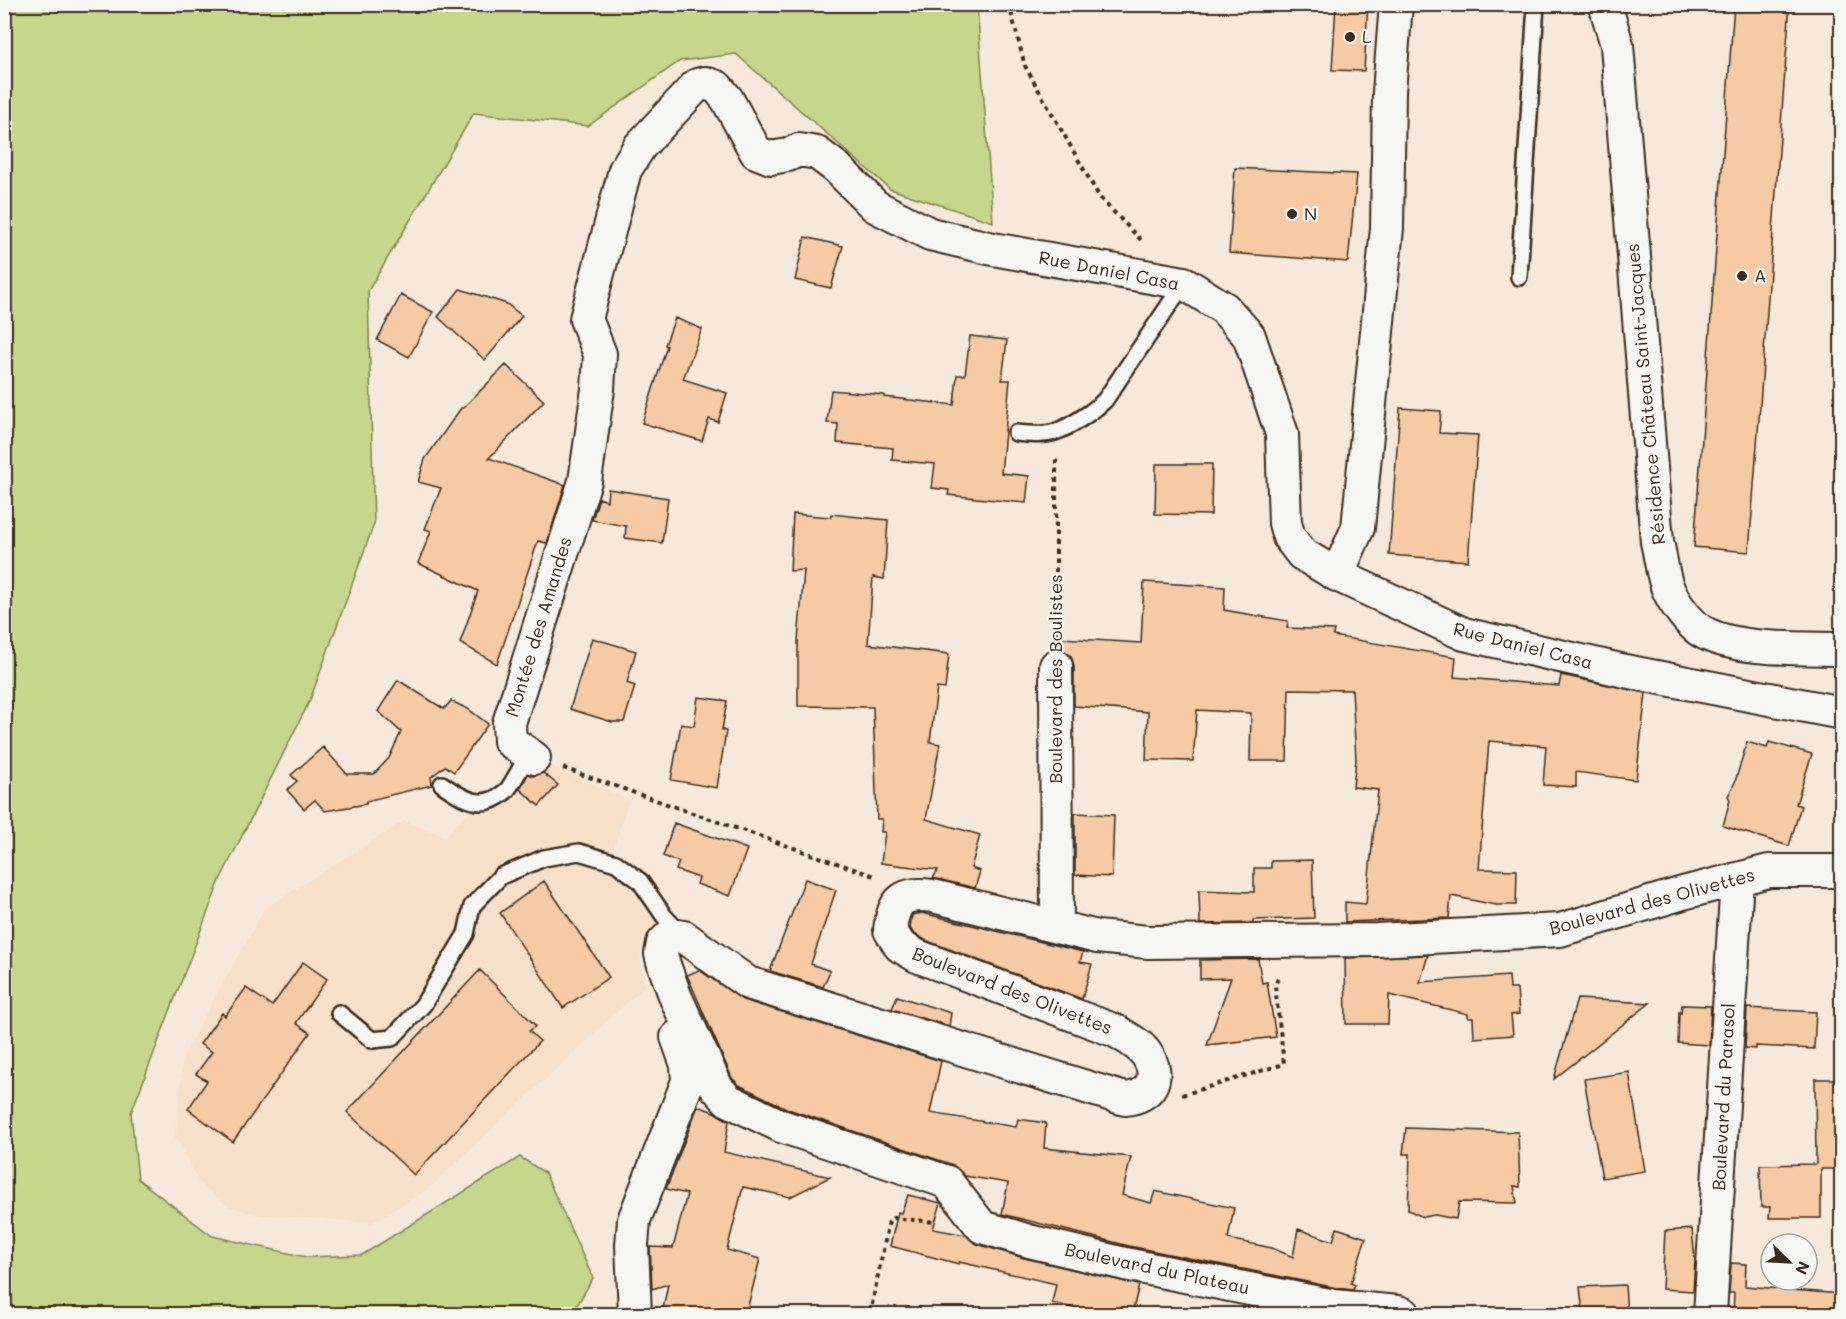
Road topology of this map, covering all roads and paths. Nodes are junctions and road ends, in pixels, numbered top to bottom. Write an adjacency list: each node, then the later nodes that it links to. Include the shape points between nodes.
1 (1010, 4): 6 (path, via 1025,66 1100,198)
2 (1396, 4): 11 (street, via 1389,92 1387,228 1358,528)
3 (1536, 4): 7 (lane)
4 (1605, 4): 12 (street, Résidence Château Saint-Jacques, via 1617,45 1657,542 1669,591 1701,630 1730,642)
5 (625, 170): 8 (street, Rue Daniel Casa, via 640,146 697,85 705,83 717,87 727,99 756,152 771,158 799,150 817,153 875,206 930,234); 15 (street, Montée des Amandes, via 586,319 600,354 585,481 509,723 510,741)
6 (1142, 241)
7 (1519, 277)
8 (1184, 283): 9 (lane, via 1105,400); 11 (street, Rue Daniel Casa, via 1224,308 1249,336 1282,434 1285,523 1289,537 1302,554)
9 (1056, 432): 10 (lane); 13 (path, Boulevard des Boulistes)
10 (1016, 433)
11 (1337, 575): 14 (street, Rue Daniel Casa, via 1464,634 1624,671)
12 (1842, 649)
13 (1056, 666): 20 (street, Boulevard des Boulistes)
14 (1842, 713)
15 (531, 756): 16 (lane, via 507,790 488,802 463,799); 19 (path, via 882,879)
16 (442, 784)
17 (1842, 871): 18 (street, Boulevard des Olivettes, via 1769,871)
18 (1737, 879): 22 (street, Boulevard des Olivettes, via 1560,930); 30 (street, Boulevard du Parasol)
19 (903, 897): 20 (street, Boulevard des Olivettes, via 933,896); 25 (street, Boulevard des Olivettes, via 892,913 890,930 900,945 917,956 1116,1031 1147,1055 1153,1068)
20 (1056, 927): 22 (street, Boulevard des Olivettes, via 1097,937 1148,942)
21 (684, 938): 23 (street, via 671,935 663,943 661,954); 24 (lane, via 640,881 616,864 579,852 544,858 501,876 472,906 466,934 423,1005 392,1038 372,1040); 25 (street, via 759,987 1125,1099 1138,1098)
22 (1292, 941): 25 (path, via 1275,986 1284,1064 1173,1097)
23 (676, 998): 27 (street, via 675,1031 687,1065 688,1081 634,1220); 29 (street, Boulevard du Plateau, via 717,1088 728,1100 781,1126 947,1182 982,1227 1137,1266 1334,1306)
24 (339, 1014)
25 (1150, 1087)
26 (934, 1222): 28 (path, via 893,1218 889,1221)
27 (635, 1314)
28 (870, 1314)
29 (1404, 1314)
30 (1710, 1314)

